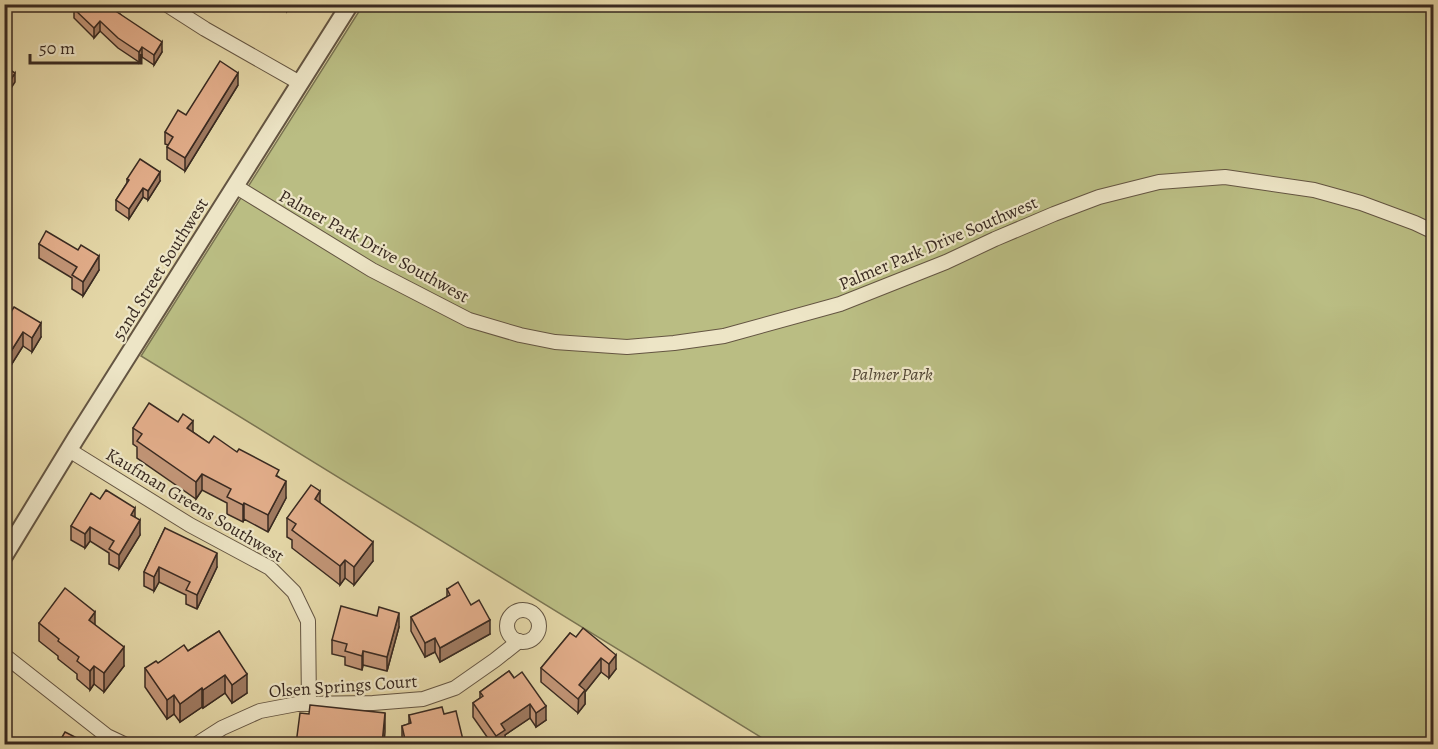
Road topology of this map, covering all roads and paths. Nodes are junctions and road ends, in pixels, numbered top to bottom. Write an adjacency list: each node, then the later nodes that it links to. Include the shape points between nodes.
1 (166, 4): 3 (street)
2 (350, 4): 3 (street, 52nd Street Southwest)
3 (300, 83): 4 (street, 52nd Street Southwest)
4 (235, 186): 5 (street, Palmer Park Drive Southwest, via 372,270 469,320 555,342 627,347 724,336 840,304 1054,214 1099,197 1159,182 1224,177 1314,190 1361,203); 6 (street, 52nd Street Southwest)
5 (1434, 232)
6 (69, 450): 7 (street, 52nd Street Southwest); 10 (street, Kaufman Greens Southwest, via 190,525 270,568 294,592 308,621)
7 (4, 556)
8 (519, 641): 10 (street, Olsen Springs Court, via 454,688 423,699)
9 (4, 656): 11 (street, via 107,736)
10 (309, 704): 12 (street, Olsen Springs Court, via 260,711)
11 (124, 744)
12 (197, 744)

